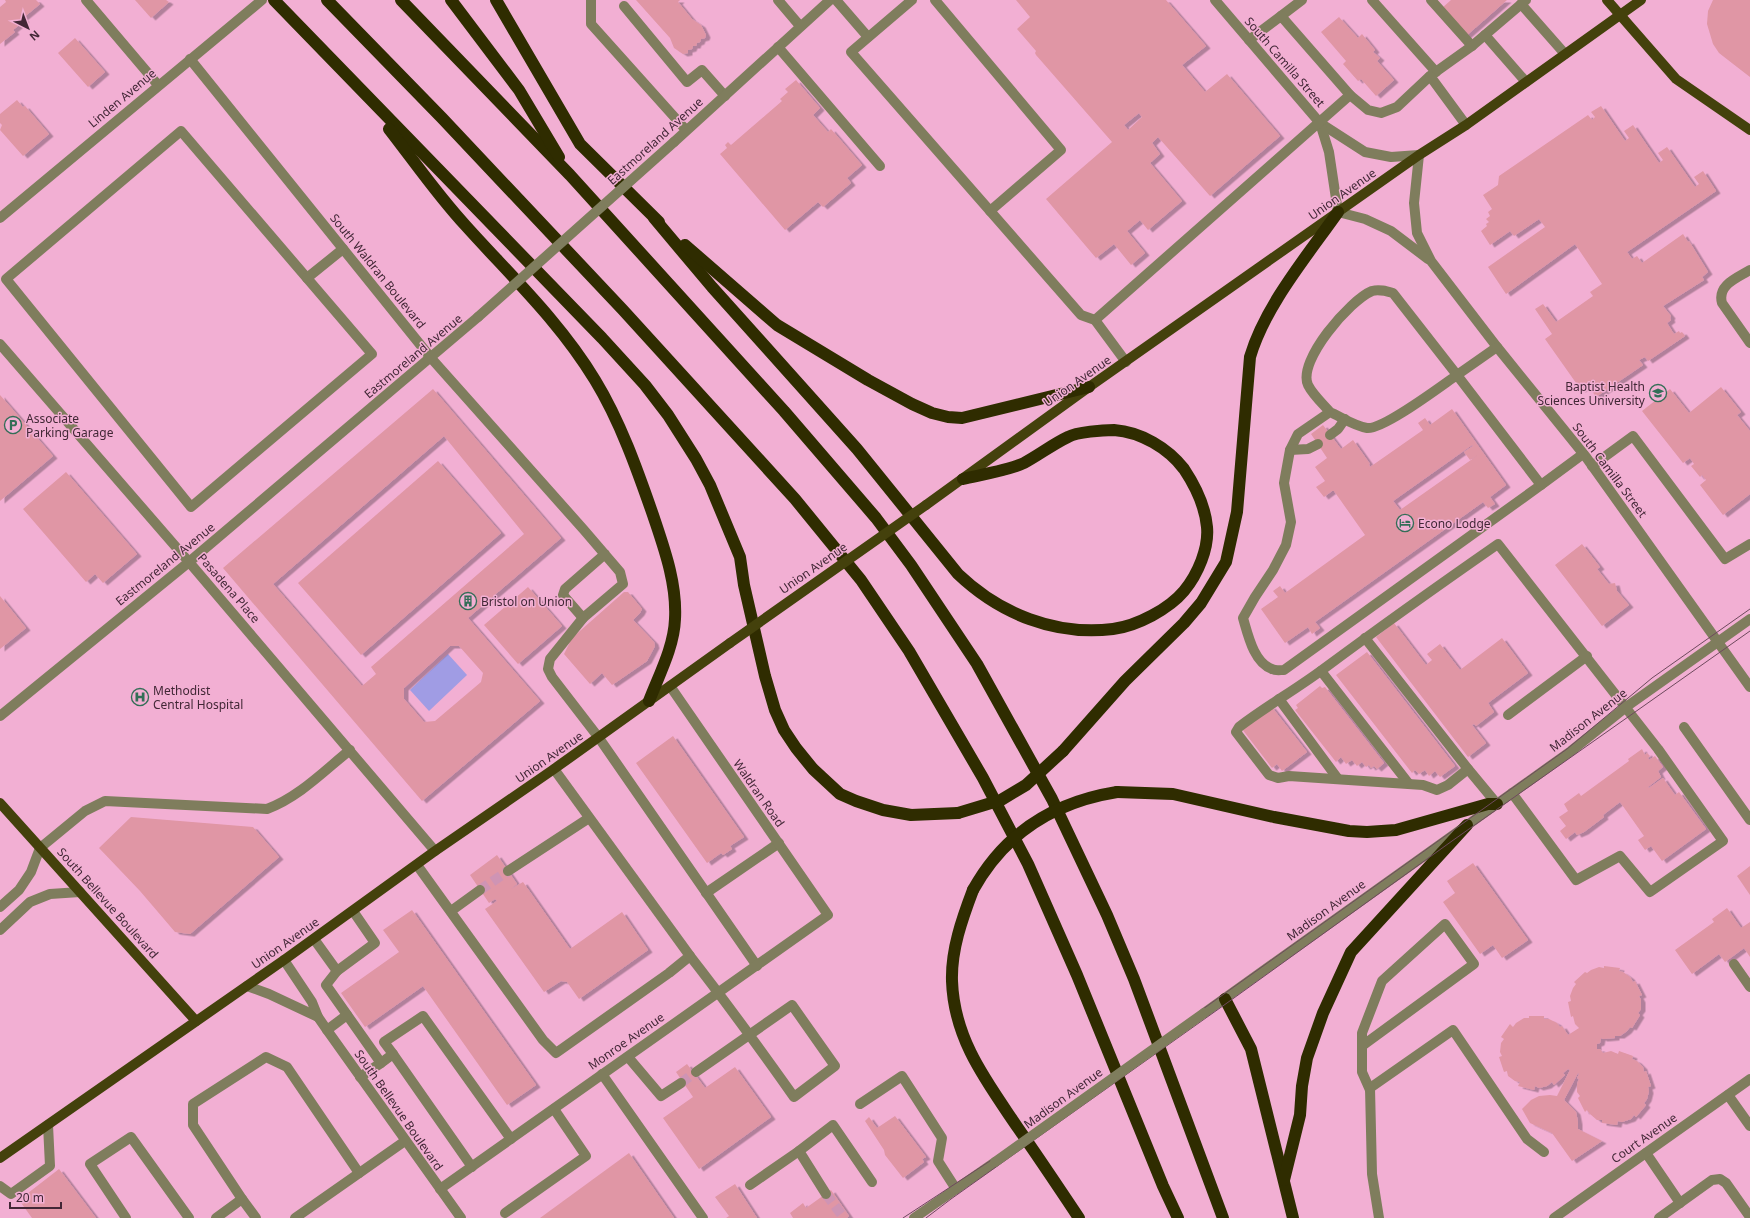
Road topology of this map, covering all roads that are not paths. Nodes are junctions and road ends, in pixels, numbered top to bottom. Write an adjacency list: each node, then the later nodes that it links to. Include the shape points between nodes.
1 (86, 0): 35 (street)
2 (262, 0): 31 (street, Linden Avenue)
3 (274, 0): 33 (highway)
4 (327, 0): 170 (highway, via 623,310 795,499 861,580 909,651 984,778 1028,864 1078,975)
5 (401, 0): 44 (highway)
6 (451, 0): 44 (highway, via 519,90)
7 (496, 0): 48 (highway, via 580,144)
8 (591, 0): 40 (street, via 591,24)
9 (778, 0): 24 (street)
10 (830, 0): 24 (street, Eastmoreland Avenue)
11 (836, 0): 26 (street)
12 (912, 0): 26 (street)
13 (934, 0): 45 (street, via 1061,150)
14 (1215, 0): 27 (street, South Camilla Street)
15 (1302, 0): 23 (street)
16 (1372, 0): 32 (street)
17 (1431, 0): 28 (street)
18 (1607, 0): 22 (main road)
19 (1641, 0): 22 (main road, Union Avenue)
20 (1524, 2): 25 (street); 30 (street)
21 (624, 6): 37 (street, via 687,82 702,70)
22 (1620, 15): 30 (main road, Union Avenue); 41 (main road, via 1676,80)
23 (1281, 16): 27 (street); 36 (street)
24 (800, 26): 29 (street, Eastmoreland Avenue)
25 (1485, 35): 28 (street); 34 (street)
26 (868, 38): 45 (street, via 851,52)
27 (1249, 40): 38 (street, South Camilla Street)
28 (1472, 46): 32 (street)
29 (778, 47): 37 (street, Eastmoreland Avenue); 43 (street)
30 (1565, 54): 34 (main road, Union Avenue)
31 (190, 59): 35 (street, Linden Avenue); 49 (street, South Waldran Boulevard)
32 (1433, 74): 36 (street, via 1397,107 1382,114 1368,110); 39 (street)
33 (346, 75): 46 (highway, bridge, via 602,338 645,385 668,415 710,485 740,557 744,585 774,710 784,730 813,769 840,794 883,810 912,815 958,813 1001,800 1026,785 1062,751 1124,681 1201,603 1226,562 1236,512 1250,357 1256,337 1282,293); 82 (highway, via 464,224 554,323 595,381 615,418 652,510 674,588 674,635)
34 (1526, 82): 39 (main road, Union Avenue)
35 (158, 86): 47 (street, Linden Avenue)
36 (1350, 95): 38 (street)
37 (725, 96): 40 (street, Eastmoreland Avenue)
38 (1320, 123): 42 (street, South Camilla Street, via 1365,152 1391,156); 46 (street, South Camilla Street, via 1329,152); 53 (street)
39 (1466, 125): 42 (main road, Union Avenue)
40 (686, 130): 57 (street, Eastmoreland Avenue, bridge)
41 (1750, 130)
42 (1419, 155): 46 (main road, Union Avenue); 50 (street, South Camilla Street, via 1414,203 1417,232)
43 (880, 166)
44 (570, 175): 171 (highway, via 784,411 876,518 977,664 1052,799 1106,915 1134,979)
45 (990, 211): 53 (street, via 1080,315)
46 (1338, 212): 50 (street, South Camilla Street, via 1365,219 1391,231); 58 (main road, Union Avenue)
47 (0, 218)
48 (654, 218): 60 (highway, via 777,325 868,380 932,413 962,418); 68 (highway, via 861,454 958,574 989,598 1027,619 1052,626 1115,629 1151,617 1173,601 1184,591 1204,554 1207,528 1199,494 1180,463 1168,451 1135,434 1115,430 1069,436 1023,464)
49 (343, 249): 52 (street); 57 (street, South Waldran Boulevard)
50 (1431, 261): 56 (street, South Camilla Street)
51 (1750, 270): 54 (street, via 1724,287 1720,296 1722,303)
52 (307, 278): 52 (street, via 372,354 191,507 6,279 181,131)
53 (1095, 320): 58 (street)
54 (1748, 337)
55 (0, 344): 72 (street, Pasadena Place)
56 (1497, 347): 59 (street); 66 (street, South Camilla Street)
57 (431, 358): 71 (street, South Waldran Boulevard); 72 (street, Eastmoreland Avenue)
58 (1126, 362): 60 (main road, Union Avenue)
59 (1457, 375): 61 (street, via 1393,293 1372,291 1346,311 1323,337 1308,366 1308,385); 62 (street, via 1388,421 1368,428); 69 (street)
60 (1089, 387): 68 (main road, Union Avenue)
61 (1330, 412): 62 (street); 65 (street, via 1298,434)
62 (1345, 419): 63 (street)
63 (1330, 435)
64 (1318, 444): 65 (street, via 1308,449)
65 (1290, 450): 69 (street, via 1284,483 1291,522 1286,545 1243,618 1255,652 1264,665 1273,670 1284,670)
66 (1583, 454): 67 (street, South Camilla Street); 69 (street)
67 (1592, 466): 70 (street, via 1633,436 1726,559); 76 (street, South Camilla Street)
68 (963, 479): 79 (main road, Union Avenue, bridge)
69 (1541, 485)
70 (1750, 544)
71 (605, 554): 73 (street, South Waldran Boulevard, via 620,572 623,584); 73 (street, via 565,589 563,595)
72 (189, 562): 85 (street, Eastmoreland Avenue); 88 (street, Pasadena Place)
73 (583, 618): 87 (street, via 563,640 550,660 548,669)
74 (1750, 619): 76 (street, Madison Avenue)
75 (1365, 638): 77 (street, via 1498,544); 78 (street); 89 (street)
76 (1717, 642): 80 (street, South Camilla Street); 83 (street, Madison Avenue)
77 (1586, 656): 83 (street); 84 (street)
78 (1321, 671): 81 (street); 92 (street)
79 (670, 686): 82 (main road, Union Avenue); 99 (street, Waldran Road)
80 (1750, 687)
81 (1279, 699): 91 (street); 91 (street, via 1266,706 1236,732 1268,775 1278,778 1289,776)
82 (649, 701): 87 (main road, Union Avenue)
83 (1626, 707): 93 (street, Madison Avenue, via 1571,751); 93 (street, via 1723,841 1650,892 1620,856 1576,880)
84 (1508, 715)
85 (0, 716)
86 (1684, 726): 97 (street)
87 (599, 738): 90 (main road, Union Avenue); 106 (street)
88 (350, 750): 100 (street, via 298,792 267,809 105,801 85,812); 101 (street, Pasadena Place)
89 (1468, 769): 92 (street, via 1448,785 1437,790 1423,784); 95 (street)
90 (554, 770): 96 (street); 101 (main road, Union Avenue)
91 (1338, 779): 92 (street)
92 (1408, 784)
93 (1512, 793): 95 (street, Madison Avenue)
94 (0, 803): 100 (main road, South Bellevue Boulevard)
95 (1497, 804): 98 (street, Madison Avenue); 169 (highway, bridge, via 1488,804 1396,830 1367,832 1274,818 1173,794 1117,792 1097,795 1059,808 1026,828 994,858 973,890 957,936 952,981 960,1025 979,1070)
96 (589, 818): 103 (street); 113 (street)
97 (1750, 820)
98 (1467, 825): 121 (street, Madison Avenue); 150 (highway, via 1351,952 1322,1013 1307,1058 1300,1115)
99 (779, 843): 106 (street); 110 (street, Waldran Road)
100 (40, 848): 105 (main road, South Bellevue Boulevard); 107 (street, via 31,872 20,890)
101 (436, 851): 102 (main road, Union Avenue)
102 (417, 865): 108 (main road, Union Avenue); 109 (street)
103 (508, 871)
104 (480, 890): 109 (street)
105 (80, 892): 111 (street, via 50,894 30,902); 124 (main road, South Bellevue Boulevard)
106 (706, 893): 116 (street)
107 (0, 907)
108 (353, 911): 112 (main road, Union Avenue); 117 (street, via 375,943)
109 (451, 911): 113 (street, via 543,1040 556,1053 669,974)
110 (828, 915): 116 (street, Monroe Avenue)
111 (0, 930)
112 (314, 939): 114 (main road, Union Avenue); 117 (street)
113 (690, 956): 120 (street)
114 (284, 960): 118 (main road, Union Avenue); 123 (street, South Bellevue Boulevard, via 312,1002)
115 (1734, 964): 119 (street)
116 (756, 966): 120 (street, Monroe Avenue)
117 (337, 971): 122 (street, via 326,984)
118 (247, 986): 123 (street); 124 (main road, Union Avenue)
119 (1750, 987)
120 (719, 992): 126 (street); 129 (street, Monroe Avenue)
121 (1225, 999): 150 (highway, via 1251,1049); 155 (street, Madison Avenue, bridge)
122 (347, 1015): 125 (street); 130 (street)
123 (318, 1017): 125 (street, South Bellevue Boulevard)
124 (196, 1020): 140 (main road, Union Avenue)
125 (327, 1030): 133 (street, South Bellevue Boulevard)
126 (750, 1035): 126 (street, via 794,1097 835,1066 792,1005); 131 (street)
127 (1362, 1046): 127 (street, via 1362,1033 1382,981 1445,924 1474,964); 136 (street, via 1362,1072)
128 (393, 1054): 130 (street); 142 (street, via 384,1042 423,1016); 148 (street)
129 (628, 1057): 132 (street, Monroe Avenue); 135 (street, via 661,1096)
130 (381, 1063): 133 (street)
131 (696, 1072)
132 (602, 1074): 139 (street, Monroe Avenue); 167 (street)
133 (360, 1077): 143 (street, South Bellevue Boulevard)
134 (1750, 1079): 137 (street, Court Avenue)
135 (681, 1083)
136 (1370, 1090): 145 (street, via 1453,1030 1527,1139); 173 (street, via 1372,1174)
137 (1728, 1095): 141 (street); 146 (street, Court Avenue)
138 (860, 1104): 155 (street, via 902,1076 942,1138 938,1161)
139 (554, 1109): 142 (street, Monroe Avenue); 159 (street, via 586,1156)
140 (48, 1125): 147 (main road, Union Avenue); 153 (street, via 50,1166 11,1194)
141 (1750, 1126)
142 (511, 1139): 148 (street, Monroe Avenue)
143 (406, 1141): 149 (street); 154 (street, South Bellevue Boulevard)
144 (799, 1151): 151 (street, via 833,1125); 152 (street); 156 (street)
145 (1544, 1152)
146 (1646, 1153): 158 (street); 174 (street, Court Avenue)
147 (0, 1158)
148 (472, 1167): 154 (street, Monroe Avenue)
149 (360, 1173): 157 (street, via 288,1068 266,1057 193,1104 193,1125); 165 (street)
150 (1284, 1180): 172 (highway)
151 (872, 1182)
152 (750, 1185)
153 (0, 1186)
154 (440, 1189): 166 (street, South Bellevue Boulevard)
155 (956, 1189): 168 (street, Madison Avenue)
156 (826, 1194)
157 (242, 1199): 163 (street); 164 (street)
158 (1680, 1203): 160 (street, via 1712,1180 1720,1178); 175 (street)
159 (505, 1213)
160 (1750, 1217)
161 (126, 1218): 162 (street, via 90,1164 131,1137)
162 (189, 1218)
163 (216, 1218)
164 (256, 1218)
165 (295, 1218)
166 (460, 1218)
167 (703, 1218)
168 (914, 1218)
169 (1080, 1218)
170 (1178, 1218)
171 (1223, 1218)
172 (1293, 1218)
173 (1379, 1218)
174 (1554, 1218)
175 (1659, 1218)

